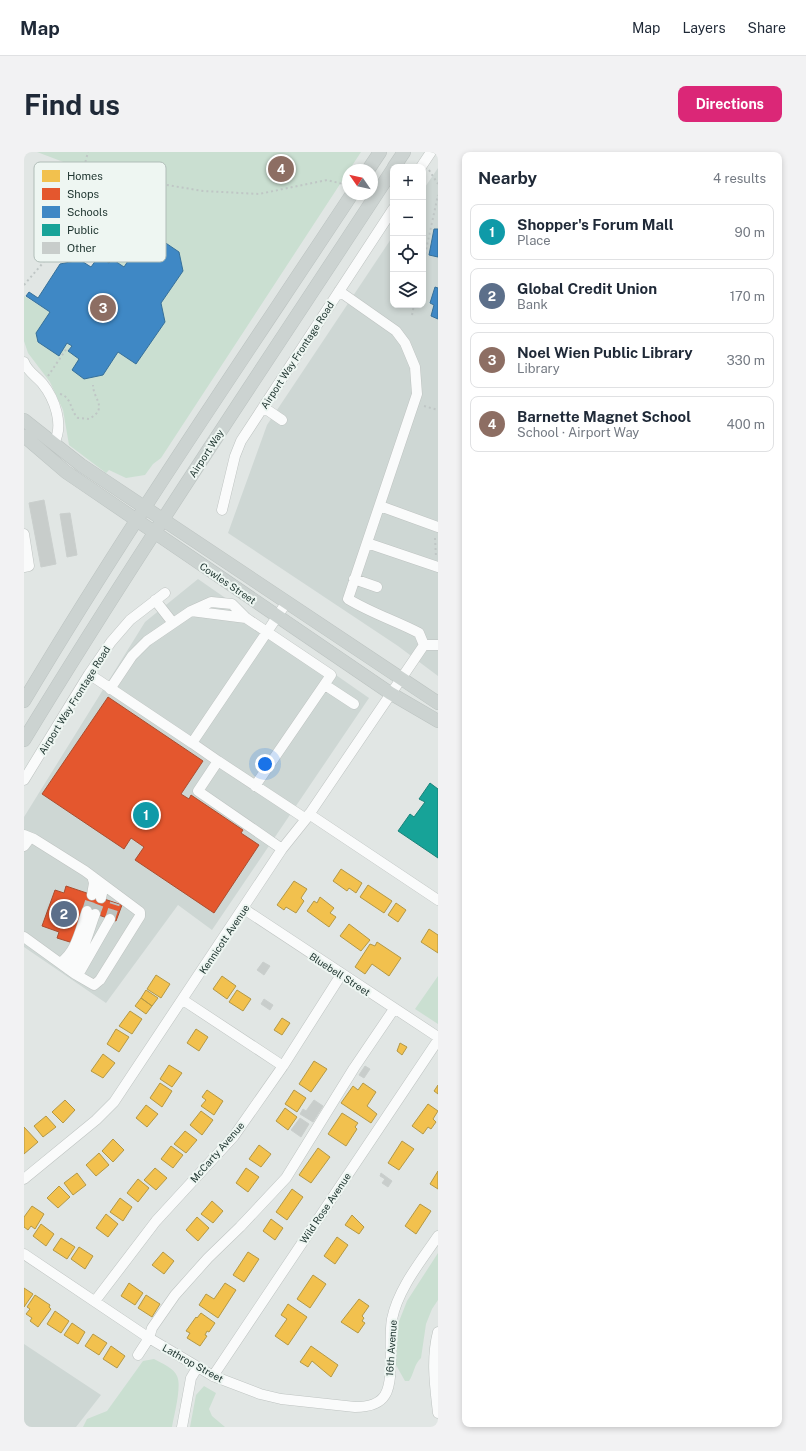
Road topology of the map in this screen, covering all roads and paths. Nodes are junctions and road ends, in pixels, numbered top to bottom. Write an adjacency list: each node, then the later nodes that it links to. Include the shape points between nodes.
1 (88, 152): 5 (path)
2 (380, 152): 6 (main road)
3 (404, 152): 7 (main road, Airport Way)
4 (431, 152): 8 (street)
5 (86, 162)
6 (372, 164)
7 (396, 164)
8 (426, 166)
9 (426, 170): 12 (path)
10 (390, 174): 40 (main road, Airport Way)
11 (342, 184): 13 (path, via 327,180 259,194 203,191)
12 (438, 184)
13 (166, 185)
14 (438, 195): 17 (path)
15 (348, 200): 37 (main road, Airport Way)
16 (390, 214): 21 (street, Airport Way Frontage Road)
17 (428, 242): 18 (path)
18 (426, 251)
19 (43, 262): 20 (path)
20 (24, 285)
21 (339, 291): 30 (street, Airport Way Frontage Road); 36 (street, via 396,331 405,343 415,367 417,394)
22 (413, 308): 23 (path)
23 (412, 315)
24 (67, 348): 26 (path)
25 (24, 362): 26 (street)
26 (43, 384): 28 (street)
27 (93, 385): 28 (path, via 100,405 98,412 89,419 83,420 74,415 66,396 58,393)
28 (49, 394): 35 (street, via 58,422 59,435)
29 (424, 406): 31 (path)
30 (263, 407): 33 (street); 38 (street, Airport Way Frontage Road, via 241,441 235,456)
31 (438, 410)
32 (24, 420): 35 (main road, Cowles Street)
33 (282, 420)
34 (24, 436): 39 (main road, Cowles Street, via 66,472)
35 (54, 443): 37 (main road, Cowles Street, via 81,465)
36 (380, 506): 41 (street); 45 (street)
37 (144, 508): 39 (main road, Airport Way); 40 (main road, Cowles Street)
38 (222, 510)
39 (137, 520): 42 (main road, Cowles Street); 64 (main road, Airport Way)
40 (163, 520): 42 (main road, Airport Way); 53 (main road, Cowles Street)
41 (438, 527)
42 (154, 532): 54 (main road, Cowles Street); 68 (main road, Airport Way)
43 (24, 534): 47 (street, via 29,566)
44 (435, 538): 46 (path)
45 (367, 543): 48 (street); 49 (street)
46 (436, 557)
47 (24, 567)
48 (438, 567)
49 (354, 579): 50 (street); 57 (street, via 348,599 364,609 419,633)
50 (377, 587)
51 (165, 593): 52 (street, Airport Way Frontage Road)
52 (155, 600): 55 (street); 59 (street, Airport Way Frontage Road, via 130,620)
53 (286, 603): 54 (street); 60 (main road, Cowles Street, via 326,630 339,635)
54 (278, 616): 56 (street); 63 (main road, Cowles Street)
55 (173, 623): 56 (street, via 191,611 246,618); 62 (street, via 147,641 132,656)
56 (267, 632): 61 (street, via 331,675); 69 (street)
57 (424, 645): 58 (street); 60 (street, Kennicott Avenue)
58 (438, 645)
59 (88, 674): 62 (street); 71 (street, Airport Way Frontage Road)
60 (401, 679): 63 (street, Kennicott Avenue); 65 (main road, Cowles Street)
61 (325, 685): 66 (street); 72 (street)
62 (110, 689): 69 (street)
63 (390, 693): 67 (main road, Cowles Street); 73 (street, Kennicott Avenue)
64 (24, 701)
65 (438, 703)
66 (354, 704)
67 (438, 721)
68 (24, 740)
69 (192, 743): 70 (street)
70 (218, 761): 72 (street); 75 (street, via 198,792)
71 (24, 780)
72 (255, 786): 73 (street)
73 (307, 816): 75 (street, Kennicott Avenue); 76 (street)
74 (26, 840): 80 (street, via 140,912 140,916 100,980 94,985)
75 (282, 849): 77 (street, Kennicott Avenue)
76 (438, 900)
77 (244, 909): 81 (street, Bluebell Street); 82 (street, Kennicott Avenue)
78 (100, 915): 80 (street, via 74,951); 80 (street, via 85,959); 80 (street, via 92,953)
79 (24, 937): 80 (street)
80 (69, 970)
81 (341, 975): 83 (street, Bluebell Street); 85 (street, McCarty Avenue)
82 (183, 1000): 85 (street); 86 (street, Kennicott Avenue, via 114,1102)
83 (394, 1009): 84 (street, Bluebell Street); 91 (street, via 286,1178 175,1295 152,1328)
84 (438, 1038): 94 (street, Wild Rose Avenue)
85 (282, 1066): 89 (street, McCarty Avenue, via 234,1136 156,1221)
86 (24, 1179)
87 (438, 1236): 95 (street, 16th Avenue, via 408,1282 392,1318 389,1382)
88 (24, 1254): 89 (street, Lathrop Street)
89 (95, 1301): 91 (street, Lathrop Street)
90 (438, 1332): 96 (street, via 433,1366)
91 (149, 1338): 92 (street); 93 (street, Lathrop Street)
92 (138, 1355)
93 (197, 1368): 94 (street, Lathrop Street); 97 (street, via 191,1378)
94 (213, 1376): 95 (street, Lathrop Street, via 260,1394 303,1403 365,1407)
95 (383, 1398)
96 (438, 1413)
97 (182, 1427)

